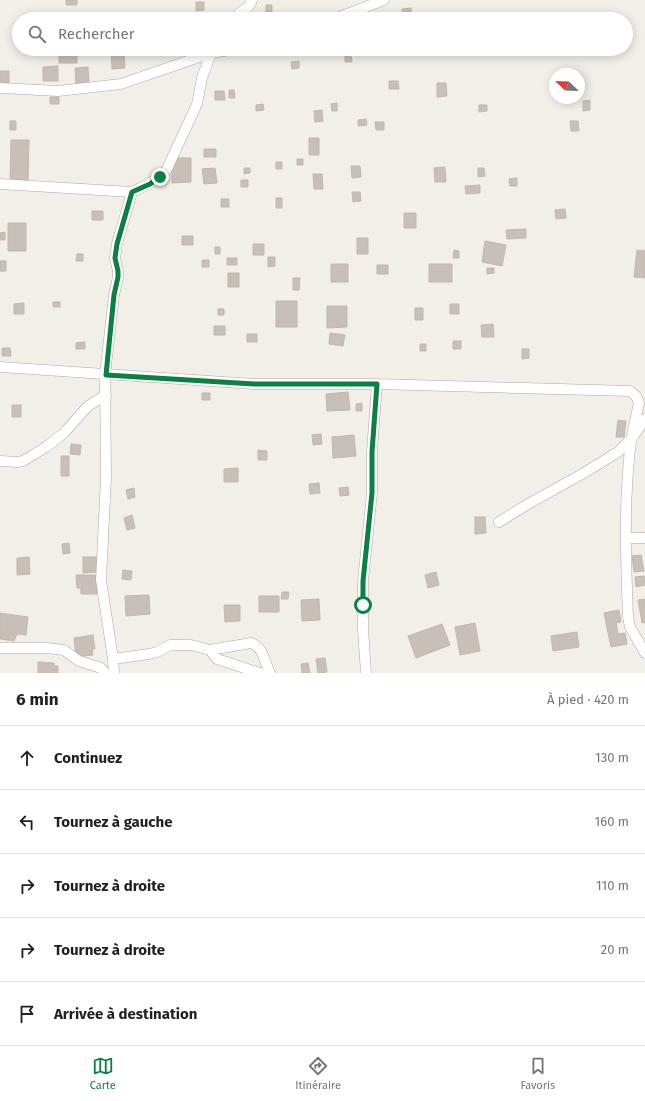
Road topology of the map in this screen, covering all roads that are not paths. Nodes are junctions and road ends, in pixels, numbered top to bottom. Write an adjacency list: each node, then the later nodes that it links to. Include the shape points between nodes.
1 (252, 0): 3 (street, via 249,7)
2 (384, 0): 4 (street)
3 (242, 12)
4 (352, 12)
5 (198, 56): 7 (street, via 121,84 58,91)
6 (210, 56): 9 (street, via 195,110 166,171 150,184)
7 (0, 88)
8 (0, 184): 9 (street)
9 (132, 192): 11 (street, via 115,258 118,277)
10 (0, 367): 11 (street)
11 (106, 375): 12 (street, via 254,384); 13 (street)
12 (377, 384): 17 (street, via 630,391 640,403); 30 (street, via 372,493 363,581)
13 (106, 395): 14 (street); 15 (street)
14 (93, 403): 15 (street); 18 (street, via 64,433 46,447 23,461)
15 (106, 415): 25 (street, via 101,580)
16 (645, 419): 17 (street)
17 (632, 438): 19 (street, via 618,452); 20 (street)
18 (0, 461)
19 (499, 522)
20 (626, 538): 21 (street); 24 (street, via 628,617 630,627)
21 (645, 538)
22 (0, 648): 26 (street, via 64,650 79,661 101,668)
23 (210, 650): 25 (street, via 194,645 170,645 157,652); 28 (street, via 217,659); 29 (street, via 254,644 261,650)
24 (645, 653)
25 (113, 659): 27 (street)
26 (105, 673)
27 (114, 673)
28 (260, 673)
29 (270, 673)
30 (366, 673)

